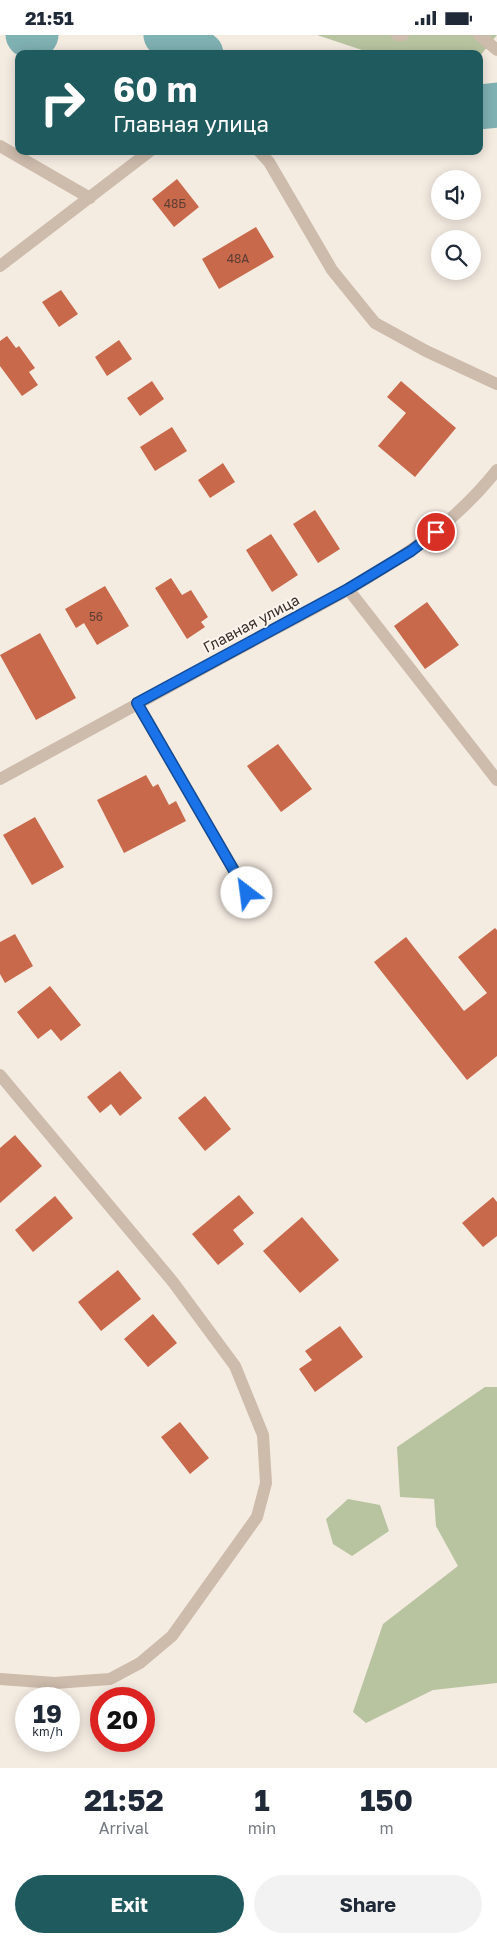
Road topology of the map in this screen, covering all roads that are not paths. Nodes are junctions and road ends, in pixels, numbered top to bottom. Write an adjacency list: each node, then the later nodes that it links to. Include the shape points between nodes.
1 (396, 35): 2 (street)
2 (403, 35)
3 (479, 35): 4 (street)
4 (497, 50)
5 (0, 146): 6 (street)
6 (15, 155)
7 (16, 155): 10 (street)
8 (145, 155): 10 (street)
9 (263, 155): 12 (street, via 332,270 375,323)
10 (90, 198): 11 (street)
11 (0, 266)
12 (497, 384)
13 (497, 470): 14 (street, Главная улица, via 481,491 448,523 411,551)
14 (348, 589): 15 (street, Главная улица); 17 (street)
15 (137, 703): 16 (street, Главная улица); 18 (street)
16 (0, 779)
17 (497, 781)
18 (247, 893)
19 (0, 1075): 20 (street, via 173,1282 234,1366 263,1435 266,1483 257,1517 172,1636 140,1663 110,1679 55,1683)
20 (0, 1679)

